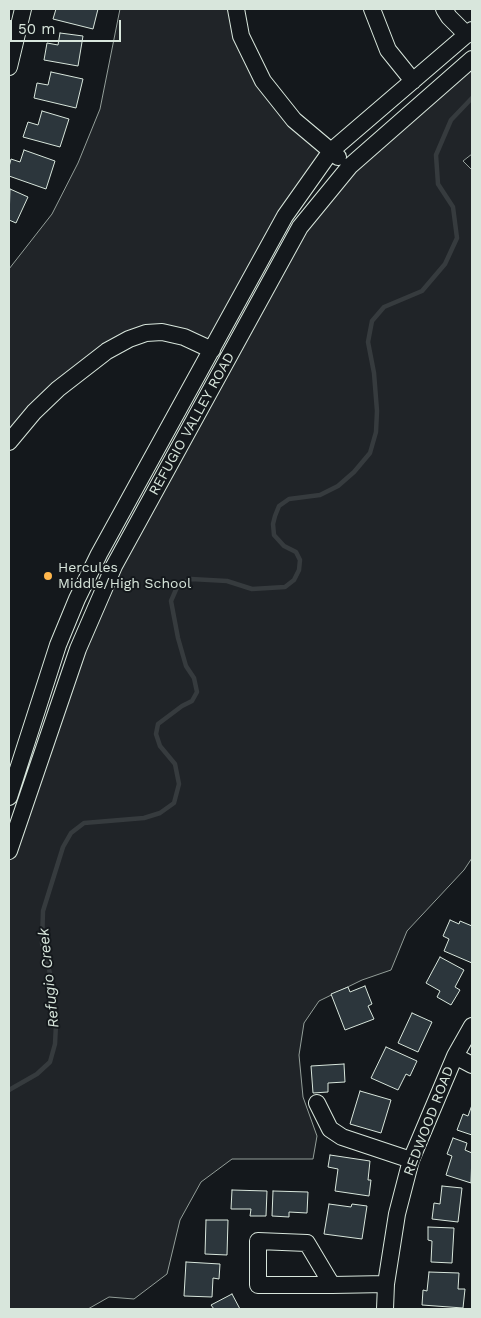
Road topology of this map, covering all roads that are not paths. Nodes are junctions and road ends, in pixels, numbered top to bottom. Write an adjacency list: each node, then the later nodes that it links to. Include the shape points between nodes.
1 (24, 9): 7 (street)
2 (236, 9): 9 (street, via 241,36 263,81 294,120)
3 (372, 9): 8 (street, via 388,50)
4 (444, 9): 5 (street)
5 (470, 33): 8 (street, REFUGIO VALLEY ROAD)
6 (472, 59): 10 (street, REFUGIO VALLEY ROAD)
7 (9, 67)
8 (413, 81): 9 (street, REFUGIO VALLEY ROAD)
9 (331, 151): 10 (street); 11 (street, REFUGIO VALLEY ROAD, via 285,216)
10 (350, 166): 14 (street, REFUGIO VALLEY ROAD, via 300,227 114,566 78,648)
11 (212, 350): 12 (street, via 184,337 162,332 129,339 107,351 58,389); 13 (street, REFUGIO VALLEY ROAD, via 77,599 58,645)
12 (9, 442)
13 (9, 797)
14 (9, 851)
15 (472, 1026): 16 (street, REDWOOD ROAD)
16 (454, 1056): 17 (street); 19 (street, REDWOOD ROAD)
17 (472, 1066)
18 (317, 1103): 19 (street, via 330,1129 342,1137)
19 (410, 1160): 20 (street, REDWOOD ROAD, via 397,1214)
20 (386, 1284): 21 (street); 22 (street, REDWOOD ROAD)
21 (332, 1285): 21 (street, via 258,1285 258,1241 307,1243)
22 (385, 1309)

